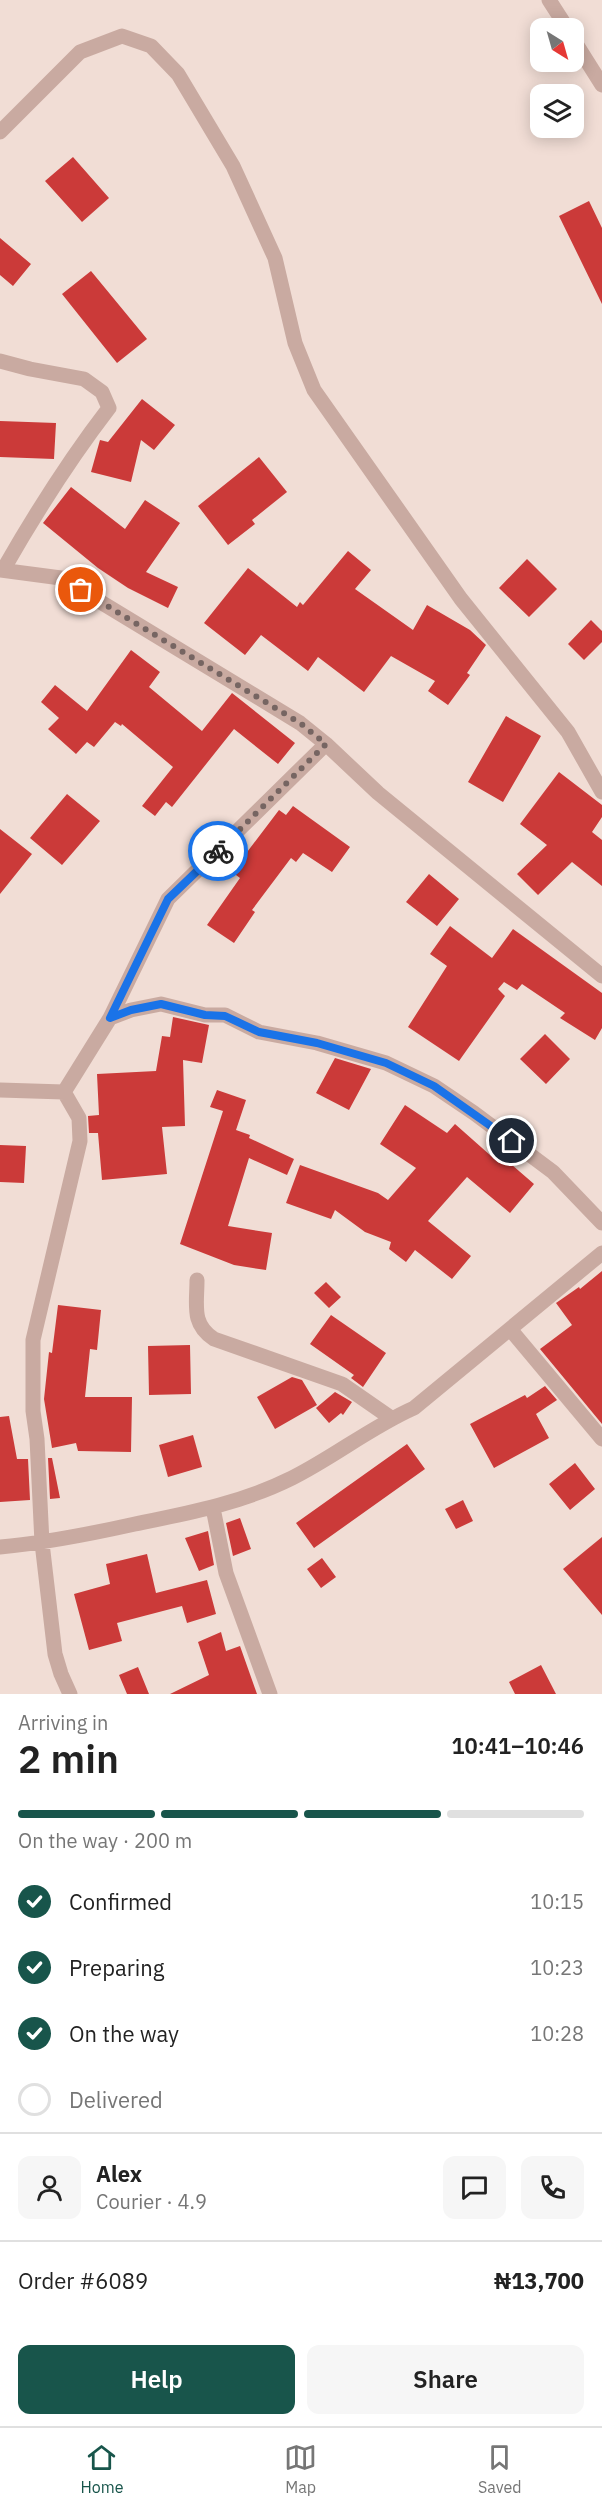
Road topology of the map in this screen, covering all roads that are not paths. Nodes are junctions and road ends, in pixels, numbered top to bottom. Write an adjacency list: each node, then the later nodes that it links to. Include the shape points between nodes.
1 (549, 0): 2 (street)
2 (561, 18)
3 (584, 56): 4 (street)
4 (602, 85)
5 (0, 132): 9 (street, via 80,52 122,36 151,46 178,74 233,166 275,258 295,343 314,390 461,599 568,732)
6 (0, 361): 7 (street, via 84,379 102,392 109,408 74,454)
7 (1, 570): 8 (street, via 62,578 300,723)
8 (326, 744): 10 (street, via 378,793); 11 (street, via 168,899)
9 (602, 792)
10 (602, 976)
11 (110, 1018): 13 (street); 14 (street, via 161,1004 225,1016 259,1032 317,1043 386,1063 434,1086 474,1113 553,1172)
12 (0, 1090): 13 (street)
13 (64, 1092): 21 (street, via 79,1118 80,1141 33,1340 33,1411)
14 (602, 1223)
15 (602, 1253): 17 (street)
16 (197, 1280): 18 (street, via 197,1320 203,1332 342,1384)
17 (510, 1329): 18 (street, via 414,1408); 19 (street)
18 (391, 1418): 20 (street, via 292,1478)
19 (602, 1439)
20 (213, 1508): 21 (street); 24 (street, via 226,1573)
21 (42, 1543): 22 (street); 23 (street, via 55,1654)
22 (0, 1546)
23 (70, 1694)
24 (270, 1694)

